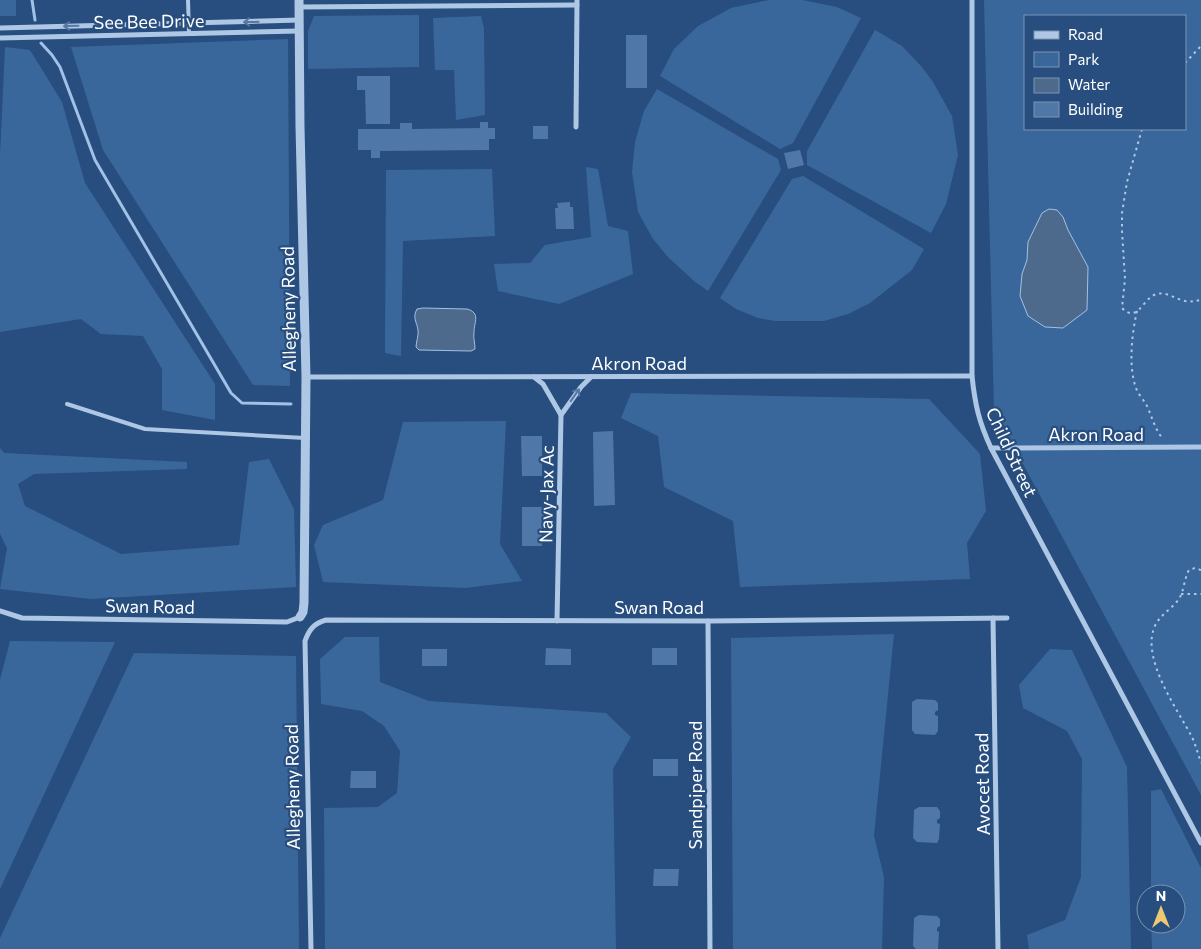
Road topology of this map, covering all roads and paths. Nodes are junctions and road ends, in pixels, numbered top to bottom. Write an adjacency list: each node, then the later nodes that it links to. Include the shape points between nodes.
1 (188, 0): 6 (lane)
2 (972, 0): 17 (street, Child Street)
3 (299, 3): 4 (street); 5 (street, Allegheny Road)
4 (577, 3): 13 (street)
5 (300, 20): 6 (street, See Bee Drive, one-way to 6); 8 (street, Allegheny Road)
6 (189, 23): 7 (street, See Bee Drive, one-way to 7); 9 (lane)
7 (0, 28)
8 (300, 31): 9 (street, See Bee Drive); 18 (street, Allegheny Road)
9 (189, 33): 10 (street, See Bee Drive)
10 (0, 38)
11 (1201, 46): 12 (path)
12 (1186, 62)
13 (576, 127)
14 (1142, 130): 16 (path, via 1127,182 1122,230 1125,278 1122,308 1126,313)
15 (1201, 300): 16 (path, via 1192,302 1172,295 1153,295)
16 (1137, 311): 24 (path, via 1133,331 1133,378 1156,431)
17 (972, 376): 20 (street, Akron Road); 26 (street, Child Street, via 978,418)
18 (306, 377): 19 (street, Akron Road); 23 (street, Allegheny Road)
19 (534, 377): 20 (street, Akron Road); 22 (street, Navy-Jax Ac, via 544,384)
20 (591, 377): 22 (street, one-way to 20)
21 (67, 404): 23 (lane, via 145,429)
22 (561, 415): 34 (street, Navy-Jax Ac)
23 (305, 438): 31 (street, Allegheny Road, via 304,603)
24 (1163, 439)
25 (1201, 447): 26 (street, Akron Road)
26 (991, 448): 38 (street, Child Street)
27 (1201, 570): 28 (path, via 1189,570)
28 (1181, 594): 29 (path); 37 (path, via 1154,627 1151,653)
29 (1201, 594)
30 (0, 612): 31 (street, Swan Road, via 22,618 287,622)
31 (300, 616)
32 (994, 618): 33 (street, Swan Road); 35 (street, Swan Road); 41 (street, Avocet Road)
33 (1007, 618)
34 (557, 621): 35 (street, Swan Road); 36 (street, Swan Road, via 326,620)
35 (708, 621): 40 (street, Sandpiper Road)
36 (313, 626): 39 (street, Allegheny Road, via 305,641)
37 (1201, 762)
38 (1201, 843)
39 (311, 949)
40 (710, 949)
41 (998, 949)

